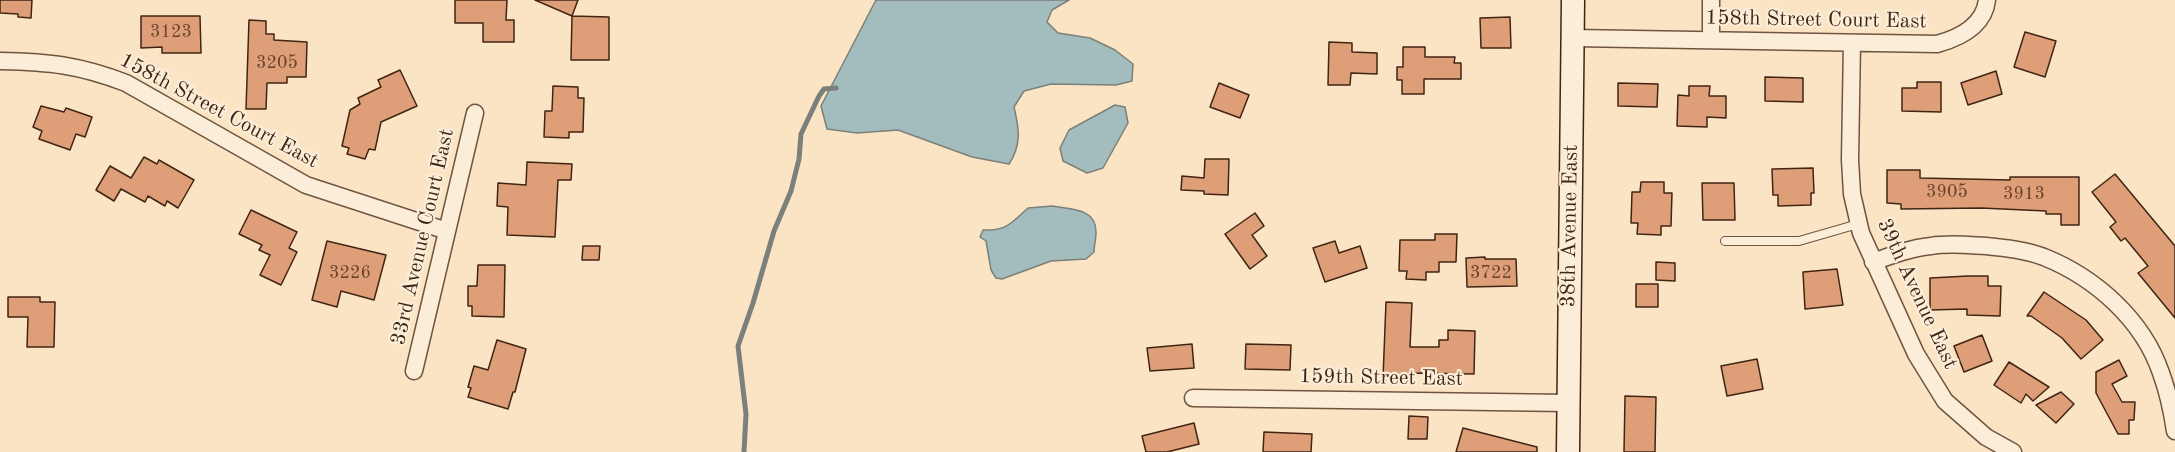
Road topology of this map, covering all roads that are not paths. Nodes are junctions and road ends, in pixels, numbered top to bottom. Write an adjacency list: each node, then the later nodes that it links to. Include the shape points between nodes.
1 (1573, 0): 4 (street, 38th Avenue East)
2 (1711, 0): 5 (street)
3 (1987, 0): 6 (street, 158th Street Court East, via 1978,20 1954,39 1937,44)
4 (1573, 38): 5 (street, 158th Street Court East); 15 (street, 38th Avenue East)
5 (1711, 40): 6 (street, 158th Street Court East)
6 (1852, 43): 9 (street, 39th Avenue East, via 1850,160)
7 (0, 62): 10 (street, 158th Street Court East, via 44,62 95,71 126,83 306,185)
8 (475, 113): 10 (street, 33rd Avenue Court East)
9 (1858, 224): 11 (lane, via 1799,241); 12 (street, 39th Avenue East)
10 (447, 231): 13 (street, 33rd Avenue Court East)
11 (1725, 241)
12 (1873, 262): 16 (street, via 1906,250 1957,244 2015,249 2071,270 2105,293 2148,346 2161,371); 18 (street, 39th Avenue East, via 1916,354 1945,400 1986,437)
13 (414, 371)
14 (1193, 398): 15 (street, 159th Street East)
15 (1568, 403): 17 (street, 38th Avenue East)
16 (2175, 431)
17 (1568, 452)
18 (2013, 452)

